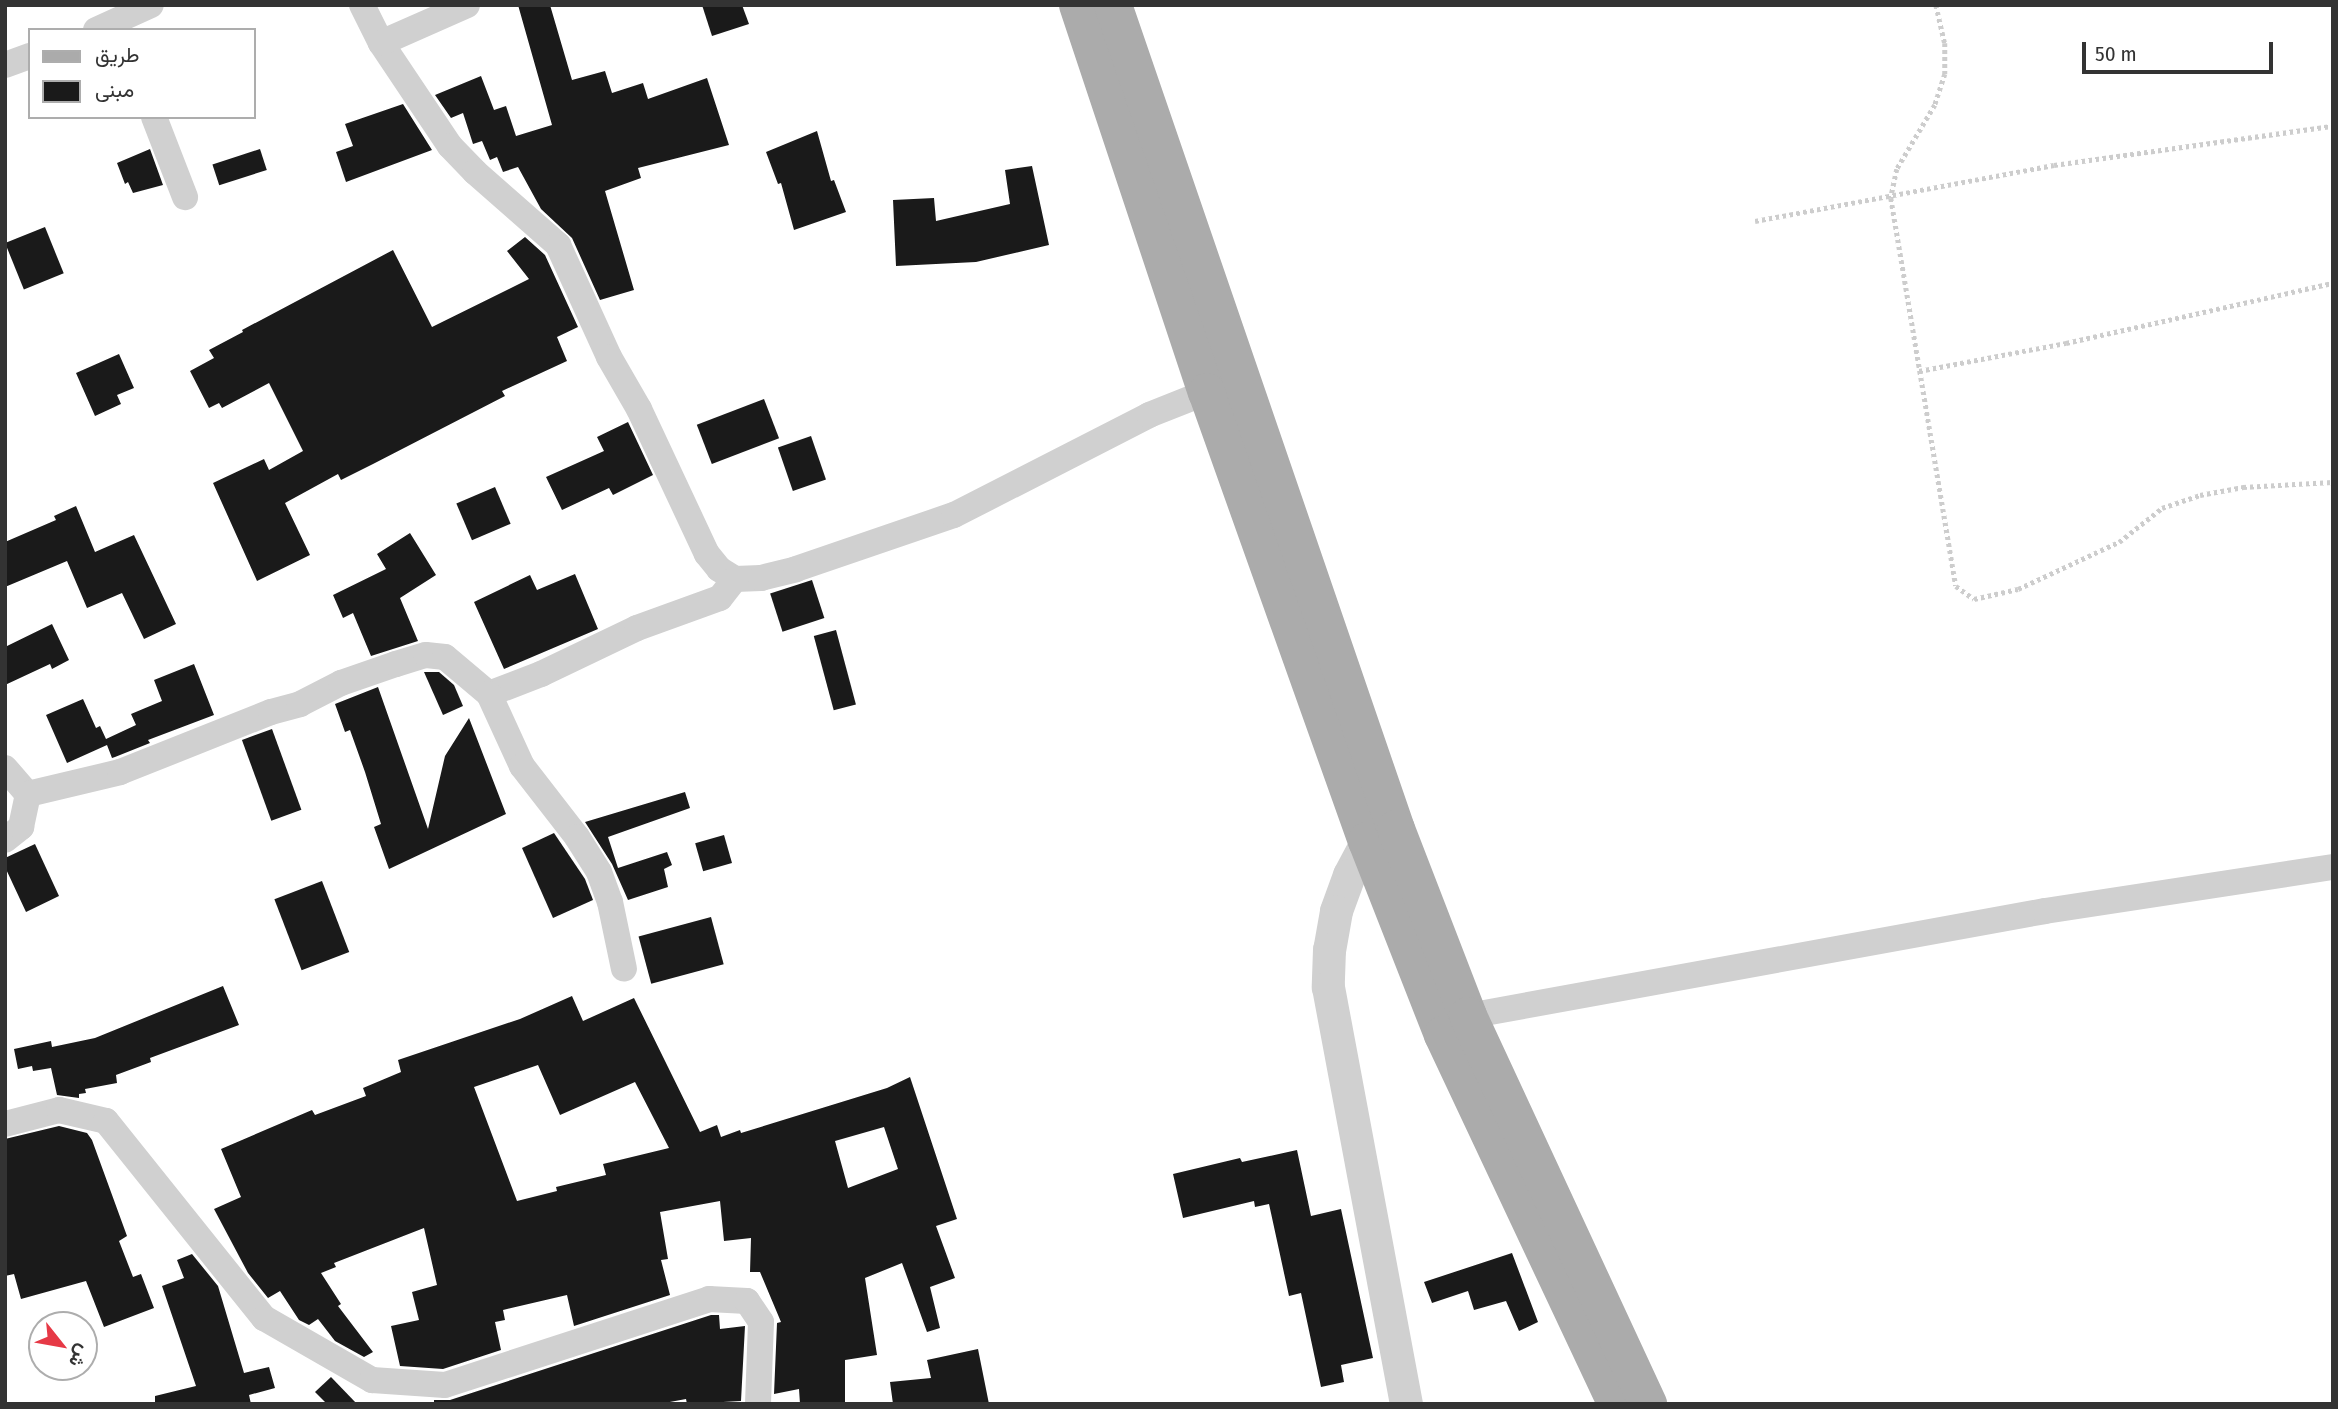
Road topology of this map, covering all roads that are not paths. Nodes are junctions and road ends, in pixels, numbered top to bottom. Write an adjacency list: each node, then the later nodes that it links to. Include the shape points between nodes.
1 (151, 5): 6 (street)
2 (362, 5): 7 (street)
3 (467, 5): 7 (street)
4 (1078, 5): 11 (main road)
5 (1113, 5): 11 (main road)
6 (111, 27)
7 (382, 43): 14 (street, via 450,146 558,245 707,554)
8 (28, 56): 9 (street)
9 (5, 65)
10 (155, 119): 12 (street)
11 (1150, 166): 13 (main road); 18 (main road)
12 (185, 197)
13 (1207, 392): 14 (street, via 1149,415 954,515 796,569); 18 (main road)
14 (735, 579): 15 (street, via 720,598 636,628)
15 (489, 694): 17 (street, via 445,657 426,655 341,683 300,704 120,772); 21 (street, via 522,766 600,872)
16 (5, 768): 17 (street)
17 (28, 794): 19 (street, via 22,827)
18 (1381, 835): 22 (main road); 25 (street, via 1349,875 1336,911 1328,987); 26 (main road, via 1443,1035)
19 (5, 841)
20 (2333, 866): 22 (street, via 2032,914)
21 (624, 969)
22 (1468, 1016): 27 (main road)
23 (5, 1124): 24 (street, via 58,1110 106,1121 264,1318 372,1380 445,1385 709,1298 747,1301 761,1322)
24 (758, 1404)
25 (1406, 1404)
26 (1617, 1404)
27 (1648, 1404)

